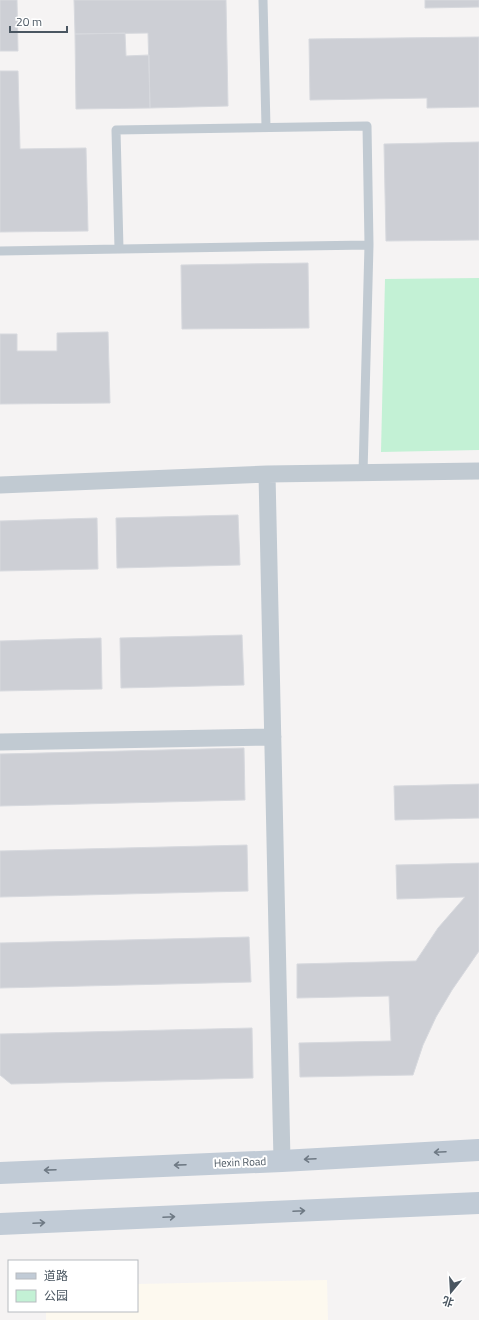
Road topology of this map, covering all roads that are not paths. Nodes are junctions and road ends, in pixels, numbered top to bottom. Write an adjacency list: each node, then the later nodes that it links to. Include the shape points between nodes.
1 (263, 0): 2 (lane)
2 (266, 127): 3 (lane, via 366,126); 4 (lane, via 116,130)
3 (369, 245): 4 (lane); 7 (lane)
4 (119, 249): 5 (lane)
5 (0, 251)
6 (479, 471): 7 (street)
7 (364, 473): 8 (street)
8 (267, 474): 9 (street); 10 (street)
9 (0, 485)
10 (273, 737): 11 (street); 13 (street)
11 (0, 742)
12 (479, 1150): 13 (street, Hexin Road, one-way to 13)
13 (282, 1161): 14 (street, Hexin Road, one-way to 14)
14 (0, 1172)
15 (479, 1203): 16 (street)
16 (445, 1204): 17 (street); 18 (street, one-way to 16)
17 (479, 1212)
18 (0, 1224)

